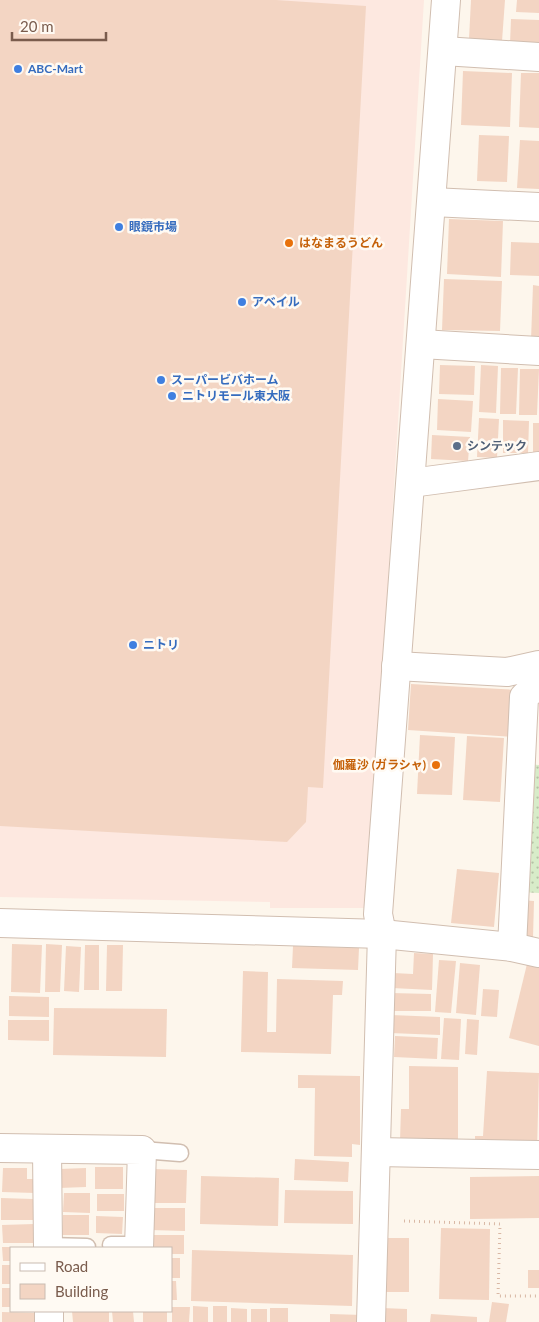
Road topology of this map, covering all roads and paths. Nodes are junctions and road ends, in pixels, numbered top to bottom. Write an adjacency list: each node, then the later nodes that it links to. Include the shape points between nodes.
1 (446, 0): 2 (street)
2 (443, 50): 3 (street); 4 (street)
3 (539, 57)
4 (432, 202): 5 (street); 6 (street)
5 (539, 206)
6 (421, 344): 7 (street); 9 (street)
7 (539, 351)
8 (539, 466): 9 (street)
9 (410, 483): 10 (street)
10 (396, 666): 11 (street, via 507,672); 15 (street, via 378,914)
11 (539, 666)
12 (539, 683): 13 (street, via 524,697)
13 (530, 760): 16 (street)
14 (0, 923): 15 (street)
15 (382, 934): 16 (street); 21 (street)
16 (512, 947): 17 (street)
17 (539, 954)
18 (0, 1148): 19 (street)
19 (47, 1149): 20 (street); 26 (street)
20 (142, 1150): 22 (lane); 28 (street)
21 (376, 1152): 23 (street); 24 (street)
22 (180, 1153)
23 (539, 1155)
24 (374, 1220): 29 (path, via 500,1224 498,1296); 30 (street)
25 (111, 1245): 28 (lane)
26 (48, 1247): 27 (lane)
27 (87, 1247)
28 (139, 1247)
29 (539, 1296)
30 (372, 1322)

